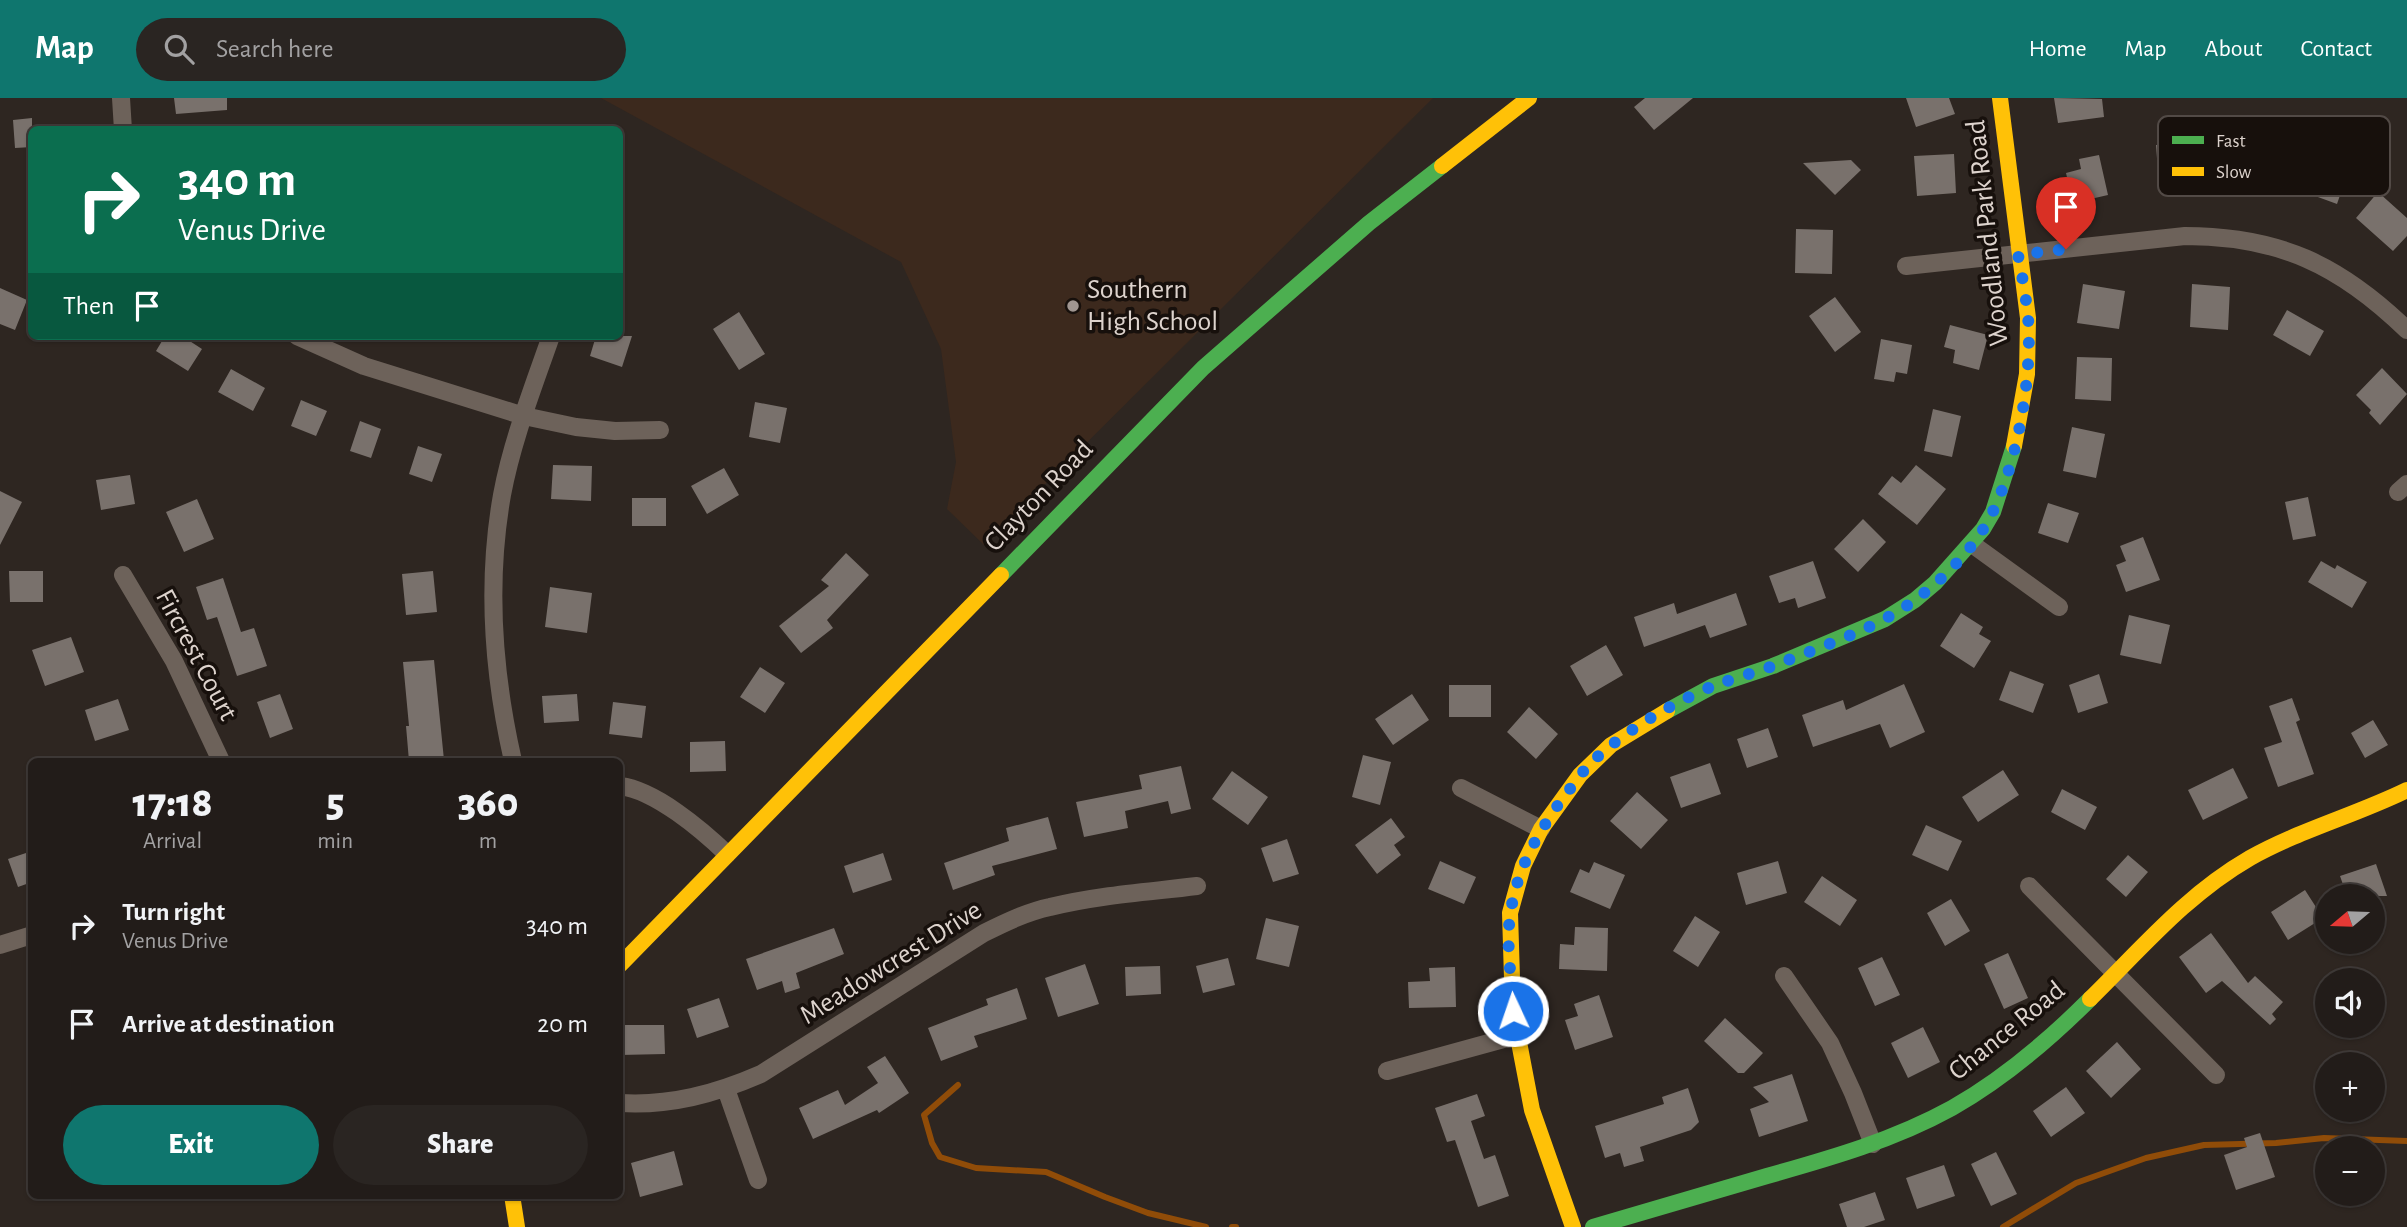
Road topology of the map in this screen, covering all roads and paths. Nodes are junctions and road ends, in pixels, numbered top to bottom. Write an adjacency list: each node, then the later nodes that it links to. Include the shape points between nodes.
1 (121, 98): 4 (street)
2 (1528, 98): 21 (street, Clayton Road, via 1359,231 1203,368)
3 (2000, 98): 5 (street, Woodland Park Road)
4 (123, 126)
5 (2018, 255): 6 (street); 7 (street, via 2185,236 2231,238 2322,265 2349,280); 12 (street, Woodland Park Road, via 2028,318 2021,416 1993,512)
6 (1906, 266)
7 (2407, 330)
8 (306, 340): 10 (street, via 364,366)
9 (550, 340): 10 (street)
10 (524, 416): 11 (street, via 576,427); 16 (street, via 503,492 492,593 494,649)
11 (660, 430)
12 (1972, 544): 14 (street); 20 (street, Woodland Park Road, via 1935,583 1885,619 1713,686 1638,727 1593,761)
13 (123, 575): 15 (street, Fircrest Court, via 174,662)
14 (2059, 607)
15 (220, 758)
16 (512, 758)
17 (623, 786): 21 (street, via 684,817)
18 (1461, 788): 20 (street)
19 (2407, 790): 27 (street, Chance Road, via 2286,840 2211,882)
20 (1541, 829): 29 (street, Woodland Park Road, via 1523,866 1510,913)
21 (727, 854): 26 (street, Clayton Road)
22 (1197, 886): 32 (street, Meadowcrest Drive, via 1050,906 1016,917 783,1062)
23 (2029, 886): 27 (street)
24 (28, 936): 25 (street)
25 (0, 945)
26 (623, 962)
27 (2116, 974): 31 (street); 34 (street, Chance Road, via 2059,1029 1987,1086)
28 (1784, 976): 34 (street, via 1830,1043)
29 (1518, 1035): 30 (street); 38 (street, Woodland Park Road, via 1532,1110)
30 (1387, 1071)
31 (2216, 1074)
32 (726, 1089): 33 (street, Meadowcrest Drive, via 679,1101); 35 (street)
33 (623, 1103)
34 (1872, 1144): 39 (street, Chance Road)
35 (758, 1180)
36 (513, 1199): 37 (street)
37 (517, 1227)
38 (1573, 1227)
39 (1593, 1227)

